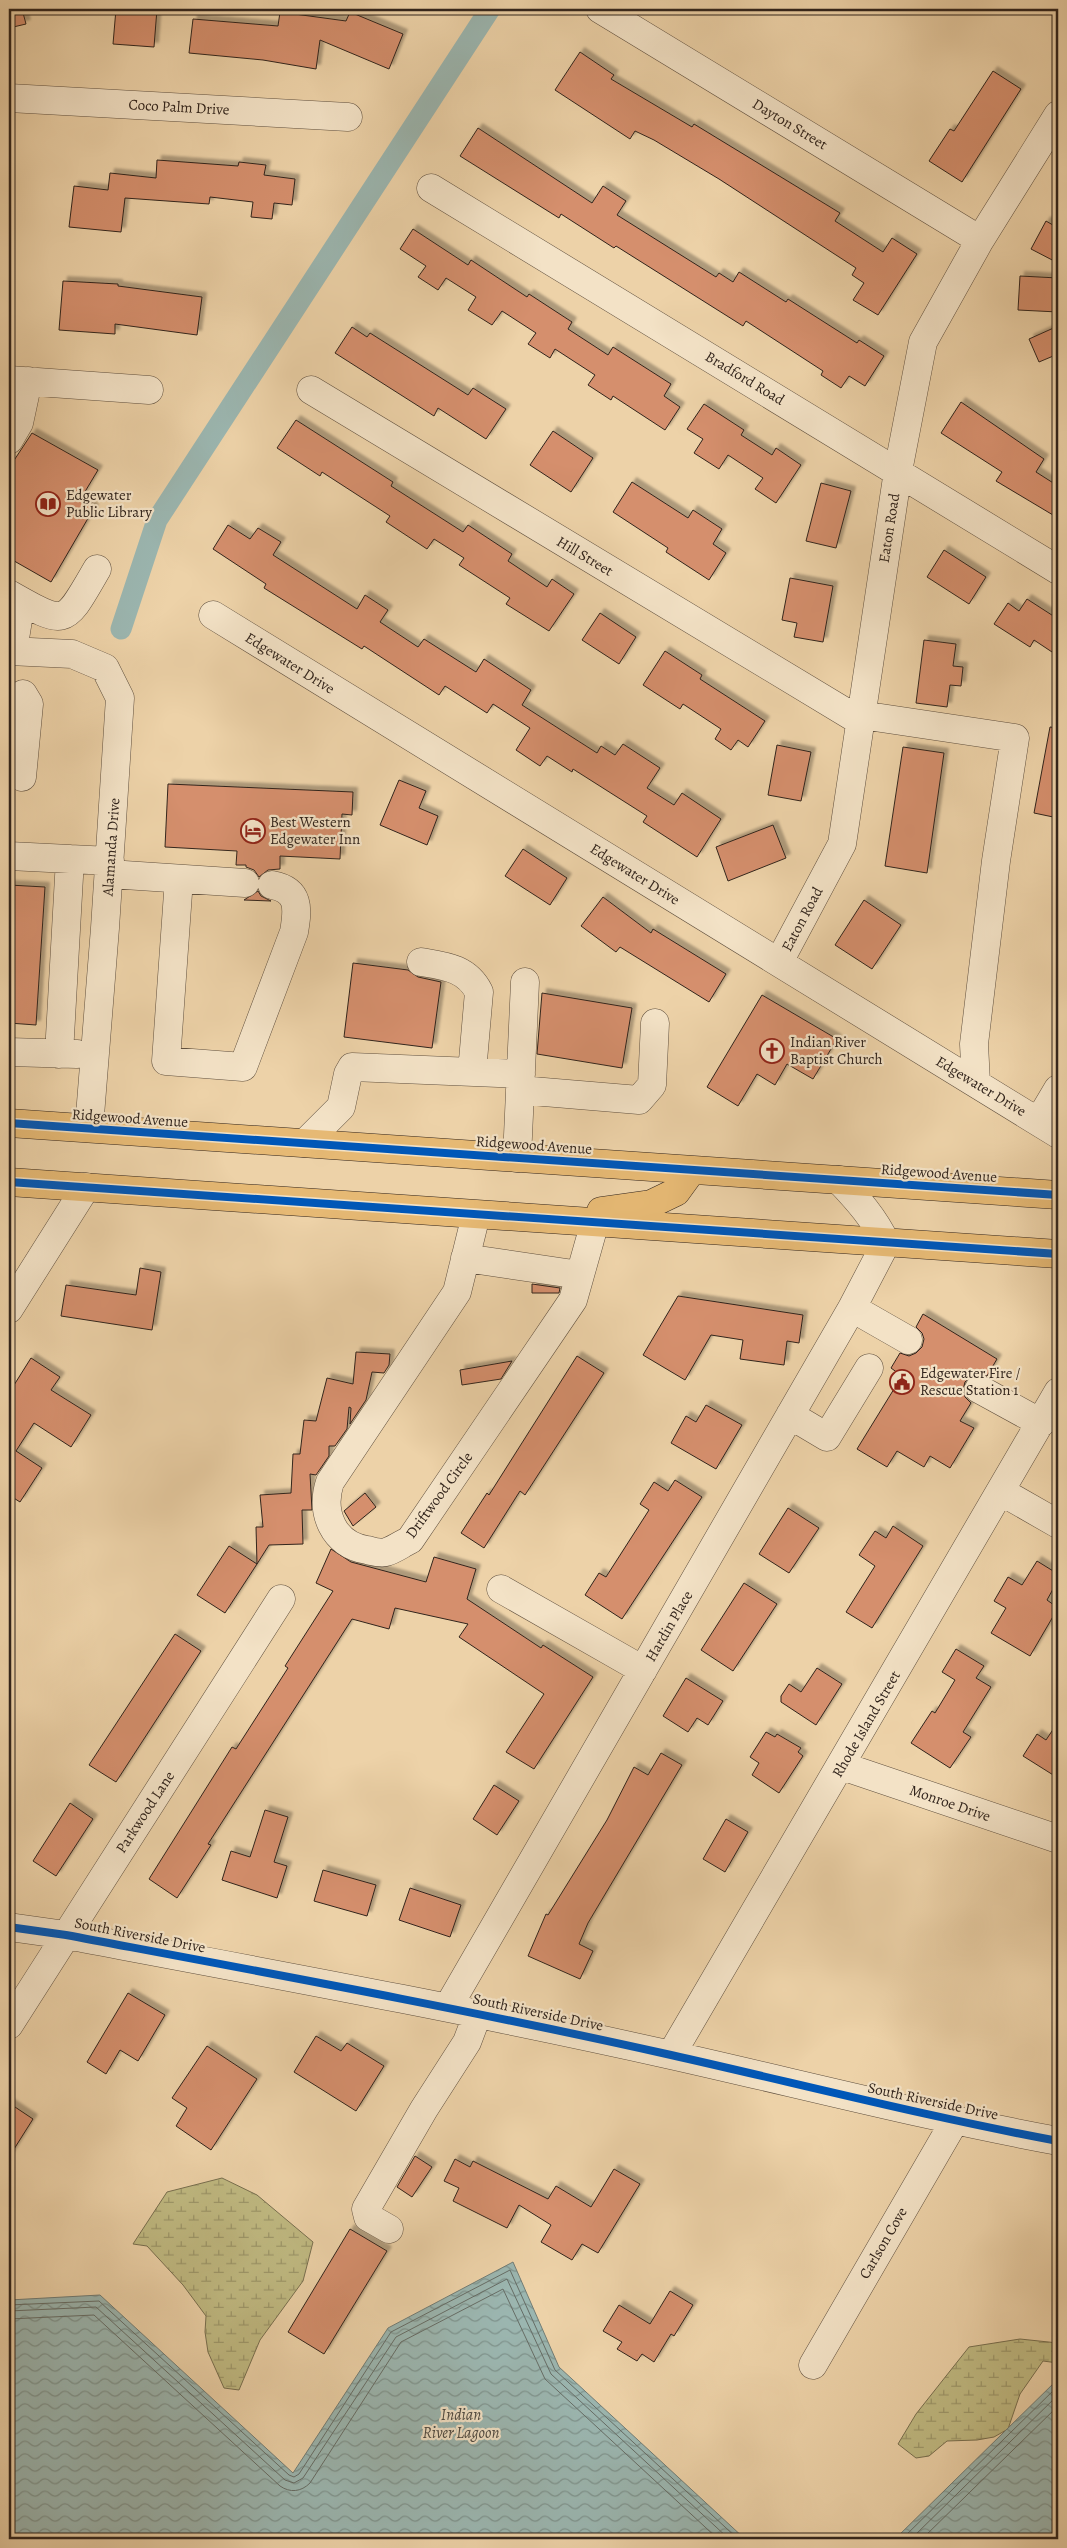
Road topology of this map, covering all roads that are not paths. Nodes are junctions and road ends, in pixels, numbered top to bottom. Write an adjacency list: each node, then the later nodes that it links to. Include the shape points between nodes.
1 (600, 9): 6 (street, Dayton Street)
2 (9, 98): 4 (street, Coco Palm Drive)
3 (1058, 115): 6 (street, Eaton Road)
4 (348, 117)
5 (431, 188): 11 (street, Bradford Road)
6 (980, 240): 11 (street, Eaton Road, via 923,342)
7 (18, 380): 8 (street); 10 (street, via 20,423)
8 (149, 390)
9 (311, 390): 18 (street, Hill Street)
10 (9, 440)
11 (898, 471): 13 (street, Bradford Road); 18 (street, Eaton Road)
12 (97, 569): 14 (street, via 75,606 62,616 49,616)
13 (1058, 570)
14 (15, 598): 16 (street)
15 (213, 615): 27 (street, Edgewater Drive)
16 (16, 651): 17 (street); 22 (street, Alamanda Drive, via 72,654 106,668 120,698)
17 (16, 693): 19 (street, via 29,704)
18 (860, 718): 27 (street, Eaton Road, via 842,844); 35 (street, via 1015,738 974,1044)
19 (22, 777)
20 (9, 856): 21 (street)
21 (70, 859): 22 (street); 31 (street)
22 (109, 867): 23 (street); 32 (street, Alamanda Drive)
23 (179, 879): 24 (street); 25 (street, via 166,1061 176,1062 244,1066 294,932 297,911 293,896 284,887)
24 (245, 883)
25 (272, 886)
26 (421, 962): 33 (street, via 452,967 474,982 479,992)
27 (779, 962): 35 (street, Edgewater Drive)
28 (525, 982): 34 (street)
29 (655, 1023): 34 (street, via 652,1085 639,1100)
30 (9, 1052): 31 (street)
31 (59, 1054): 32 (street)
32 (95, 1055): 39 (street, Alamanda Drive)
33 (472, 1072): 34 (street); 40 (street, via 352,1067 341,1107)
34 (521, 1082): 41 (street)
35 (976, 1083): 38 (street, Edgewater Drive)
36 (1058, 1089): 38 (street)
37 (9, 1123): 39 (main road, Ridgewood Avenue)
38 (1049, 1127)
39 (89, 1128): 40 (main road, Ridgewood Avenue)
40 (305, 1143): 41 (main road, Ridgewood Avenue)
41 (517, 1158): 42 (main road, Ridgewood Avenue)
42 (692, 1170): 43 (main road, Ridgewood Avenue); 48 (main road, via 676,1192 651,1204)
43 (839, 1180): 46 (main road, Ridgewood Avenue); 50 (street, via 864,1205)
44 (9, 1182): 45 (main road)
45 (86, 1187): 47 (main road); 55 (street)
46 (1058, 1195)
47 (476, 1215): 48 (main road); 52 (street, Driftwood Circle)
48 (553, 1219): 49 (main road)
49 (595, 1222): 50 (main road); 53 (street, Driftwood Circle)
50 (886, 1243): 51 (main road); 54 (street, Hardin Place)
51 (1058, 1254)
52 (465, 1258): 53 (street); 53 (street, Driftwood Circle, via 457,1292 330,1482 326,1495 328,1518 336,1534 354,1548 385,1553 410,1540 573,1300)
53 (580, 1275)
54 (852, 1308): 56 (street); 60 (street, Hardin Place)
55 (9, 1309)
56 (908, 1340)
57 (869, 1368): 60 (street, via 827,1437)
58 (979, 1389): 61 (street)
59 (1058, 1392): 61 (street, Rhode Island Street)
60 (790, 1415): 66 (street, Hardin Place)
61 (1041, 1423): 62 (street, Rhode Island Street)
62 (1002, 1492): 63 (street); 67 (street, Rhode Island Street)
63 (1058, 1524)
64 (501, 1589): 66 (street)
65 (281, 1599): 70 (street, Parkwood Lane)
66 (643, 1670): 71 (street, Hardin Place)
67 (842, 1766): 68 (street, Monroe Drive); 74 (street, Rhode Island Street)
68 (1058, 1839)
69 (9, 1927): 70 (street, South Riverside Drive)
70 (66, 1935): 71 (street, South Riverside Drive); 73 (street, Parkwood Lane)
71 (448, 2007): 72 (street, South Riverside Drive)
72 (478, 2013): 74 (street, South Riverside Drive); 77 (street, via 466,2042 366,2208 368,2217)
73 (9, 2025)
74 (672, 2055): 75 (street, South Riverside Drive)
75 (954, 2122): 76 (street, South Riverside Drive); 78 (street, Carlson Cove)
76 (1058, 2141)
77 (389, 2229)
78 (813, 2365)

